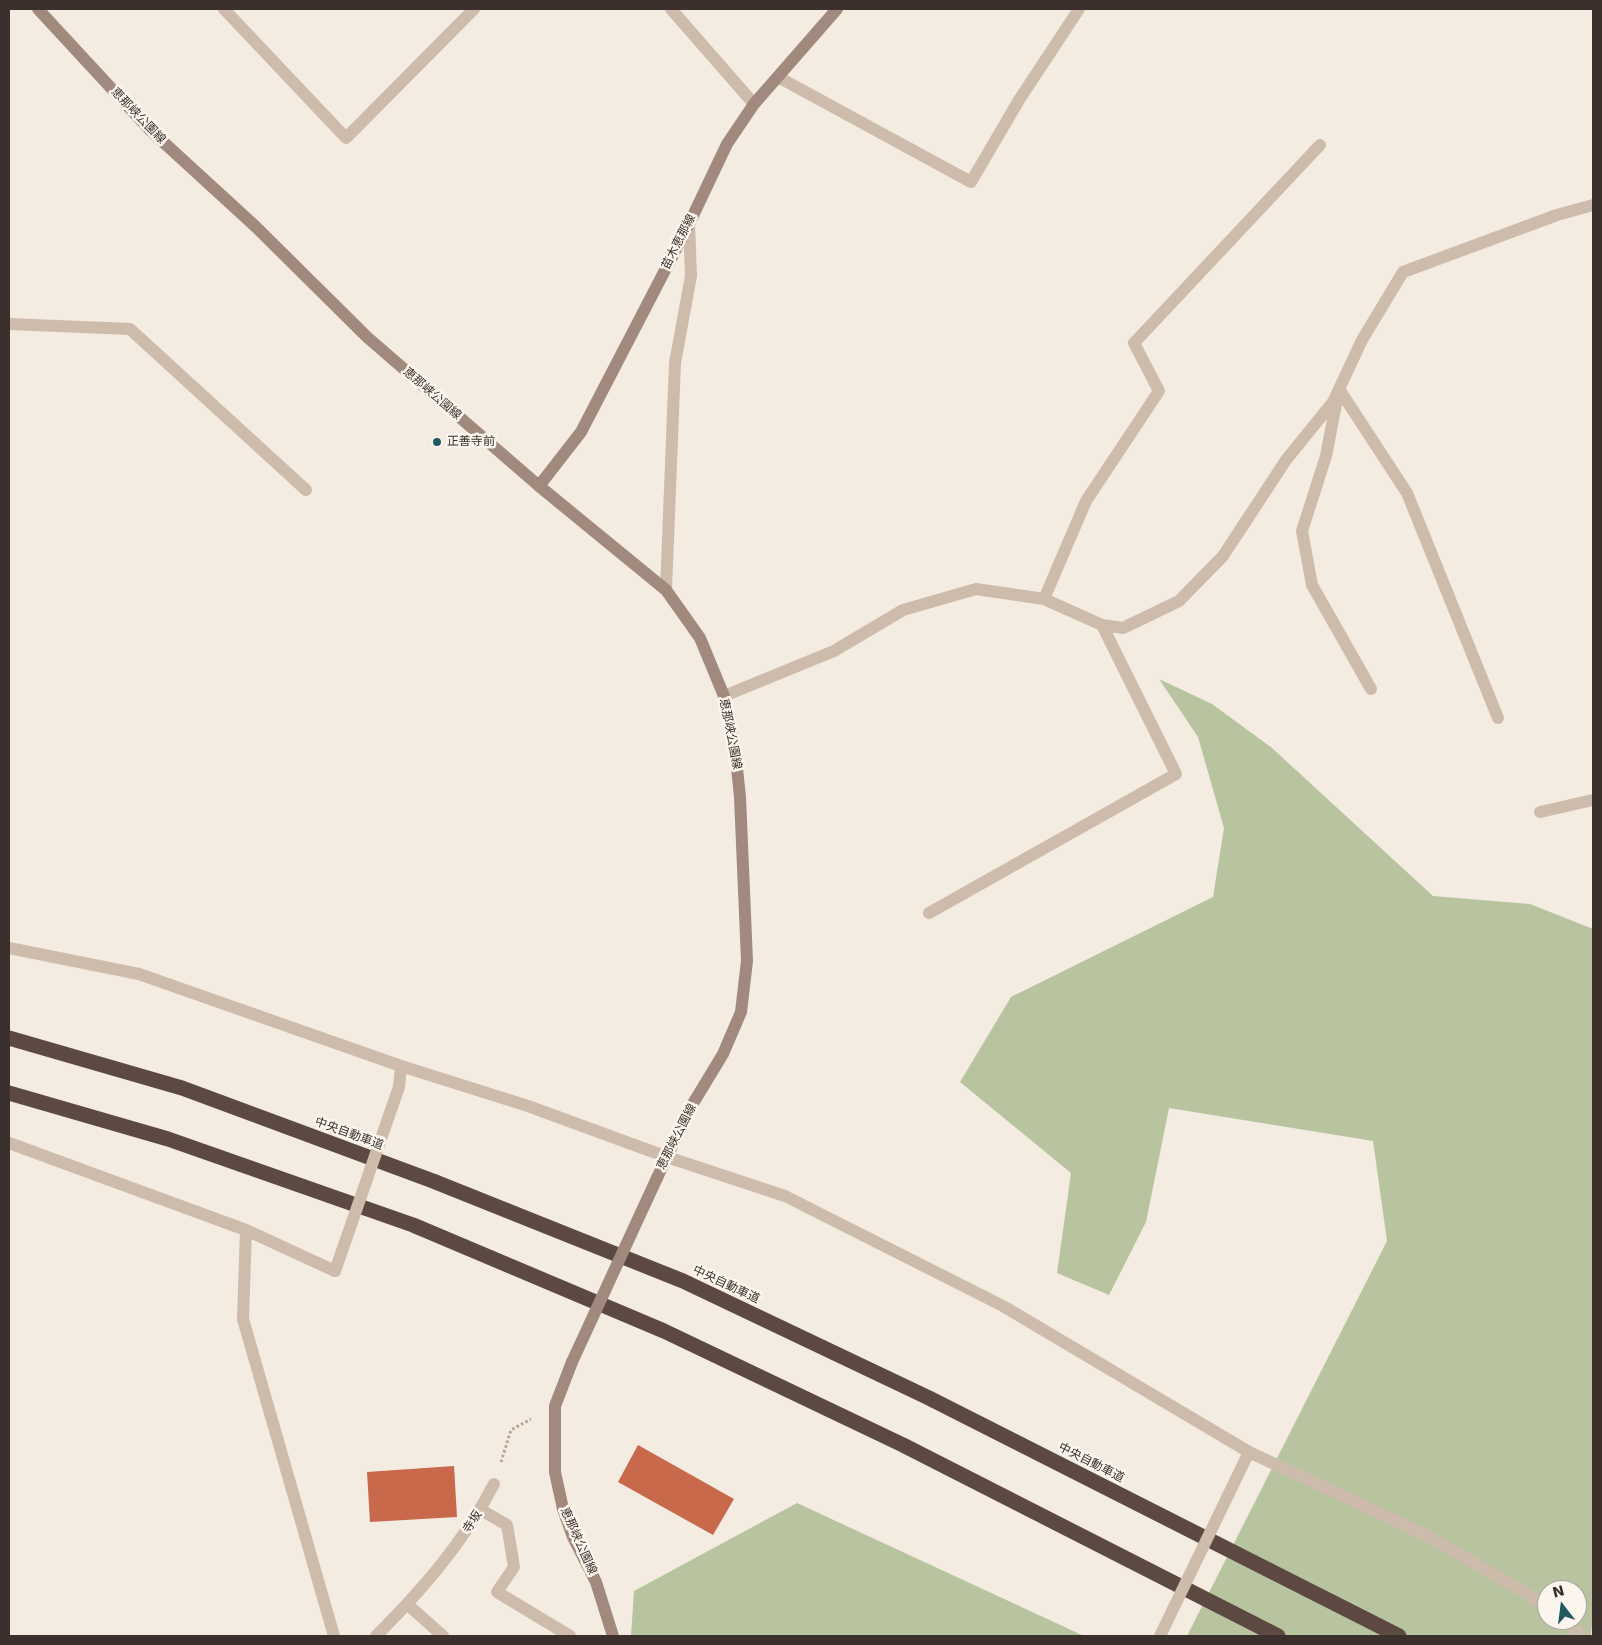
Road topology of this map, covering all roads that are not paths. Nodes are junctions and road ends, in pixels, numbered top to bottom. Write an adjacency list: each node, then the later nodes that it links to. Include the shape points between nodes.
1 (38, 9): 14 (main road, 恵那峡公園線, via 149,129 256,227 367,337)
2 (224, 9): 3 (street, via 346,138)
3 (474, 9)
4 (671, 9): 8 (street)
5 (837, 9): 7 (main road, 苗木恵那線)
6 (1080, 9): 7 (street, via 1019,100 971,182)
7 (778, 77): 8 (main road, 苗木恵那線)
8 (754, 104): 11 (main road, 苗木恵那線, via 727,144)
9 (1320, 145): 17 (street, via 1134,343 1159,391 1086,501)
10 (1592, 209): 13 (street, via 1557,215 1403,272 1362,340)
11 (689, 224): 14 (main road, 苗木恵那線, via 581,432); 16 (street, via 691,276 675,363)
12 (9, 324): 15 (street, via 130,330)
13 (1339, 389): 18 (street, via 1333,402 1286,460 1223,556 1179,600 1123,628); 19 (street, via 1326,456 1302,531 1312,585); 21 (street, via 1407,492)
14 (539, 486): 16 (main road, 恵那峡公園線)
15 (306, 490)
16 (666, 590): 20 (main road, 恵那峡公園線, via 700,638)
17 (1044, 599): 18 (street); 20 (street, via 976,589 904,610 834,651)
18 (1102, 625): 24 (street, via 1176,774)
19 (1371, 689)
20 (724, 696): 30 (main road, 恵那峡公園線, via 735,749 740,797 747,961 741,1012 723,1054 689,1110)
21 (1498, 718)
22 (1593, 800): 23 (street)
23 (1540, 812)
24 (929, 914)
25 (9, 948): 27 (street, via 139,974)
26 (9, 1038): 44 (highway, 中央自動車道, via 182,1088 433,1181 683,1281 929,1398)
27 (401, 1066): 30 (street, via 528,1106); 31 (street, bridge, via 400,1087 335,1271)
28 (9, 1093): 43 (highway, via 168,1139 413,1225 664,1331 904,1445)
29 (9, 1144): 31 (street)
30 (667, 1157): 32 (street, via 785,1196 1003,1306); 41 (main road, 恵那峡公園線, bridge, via 572,1362 555,1406 556,1472 562,1509 596,1582)
31 (246, 1230): 37 (street, via 242,1319)
32 (1248, 1452): 35 (street, via 1426,1535); 42 (street, bridge)
33 (494, 1484): 34 (street, 寺坂)
34 (481, 1510): 36 (street, 寺坂, via 450,1555); 40 (street, via 507,1525 514,1567 497,1592)
35 (1537, 1601)
36 (407, 1604): 38 (street, 寺坂); 39 (street)
37 (334, 1636)
38 (376, 1636)
39 (443, 1636)
40 (570, 1636)
41 (613, 1636)
42 (1160, 1636)
43 (1278, 1636)
44 (1399, 1636)

